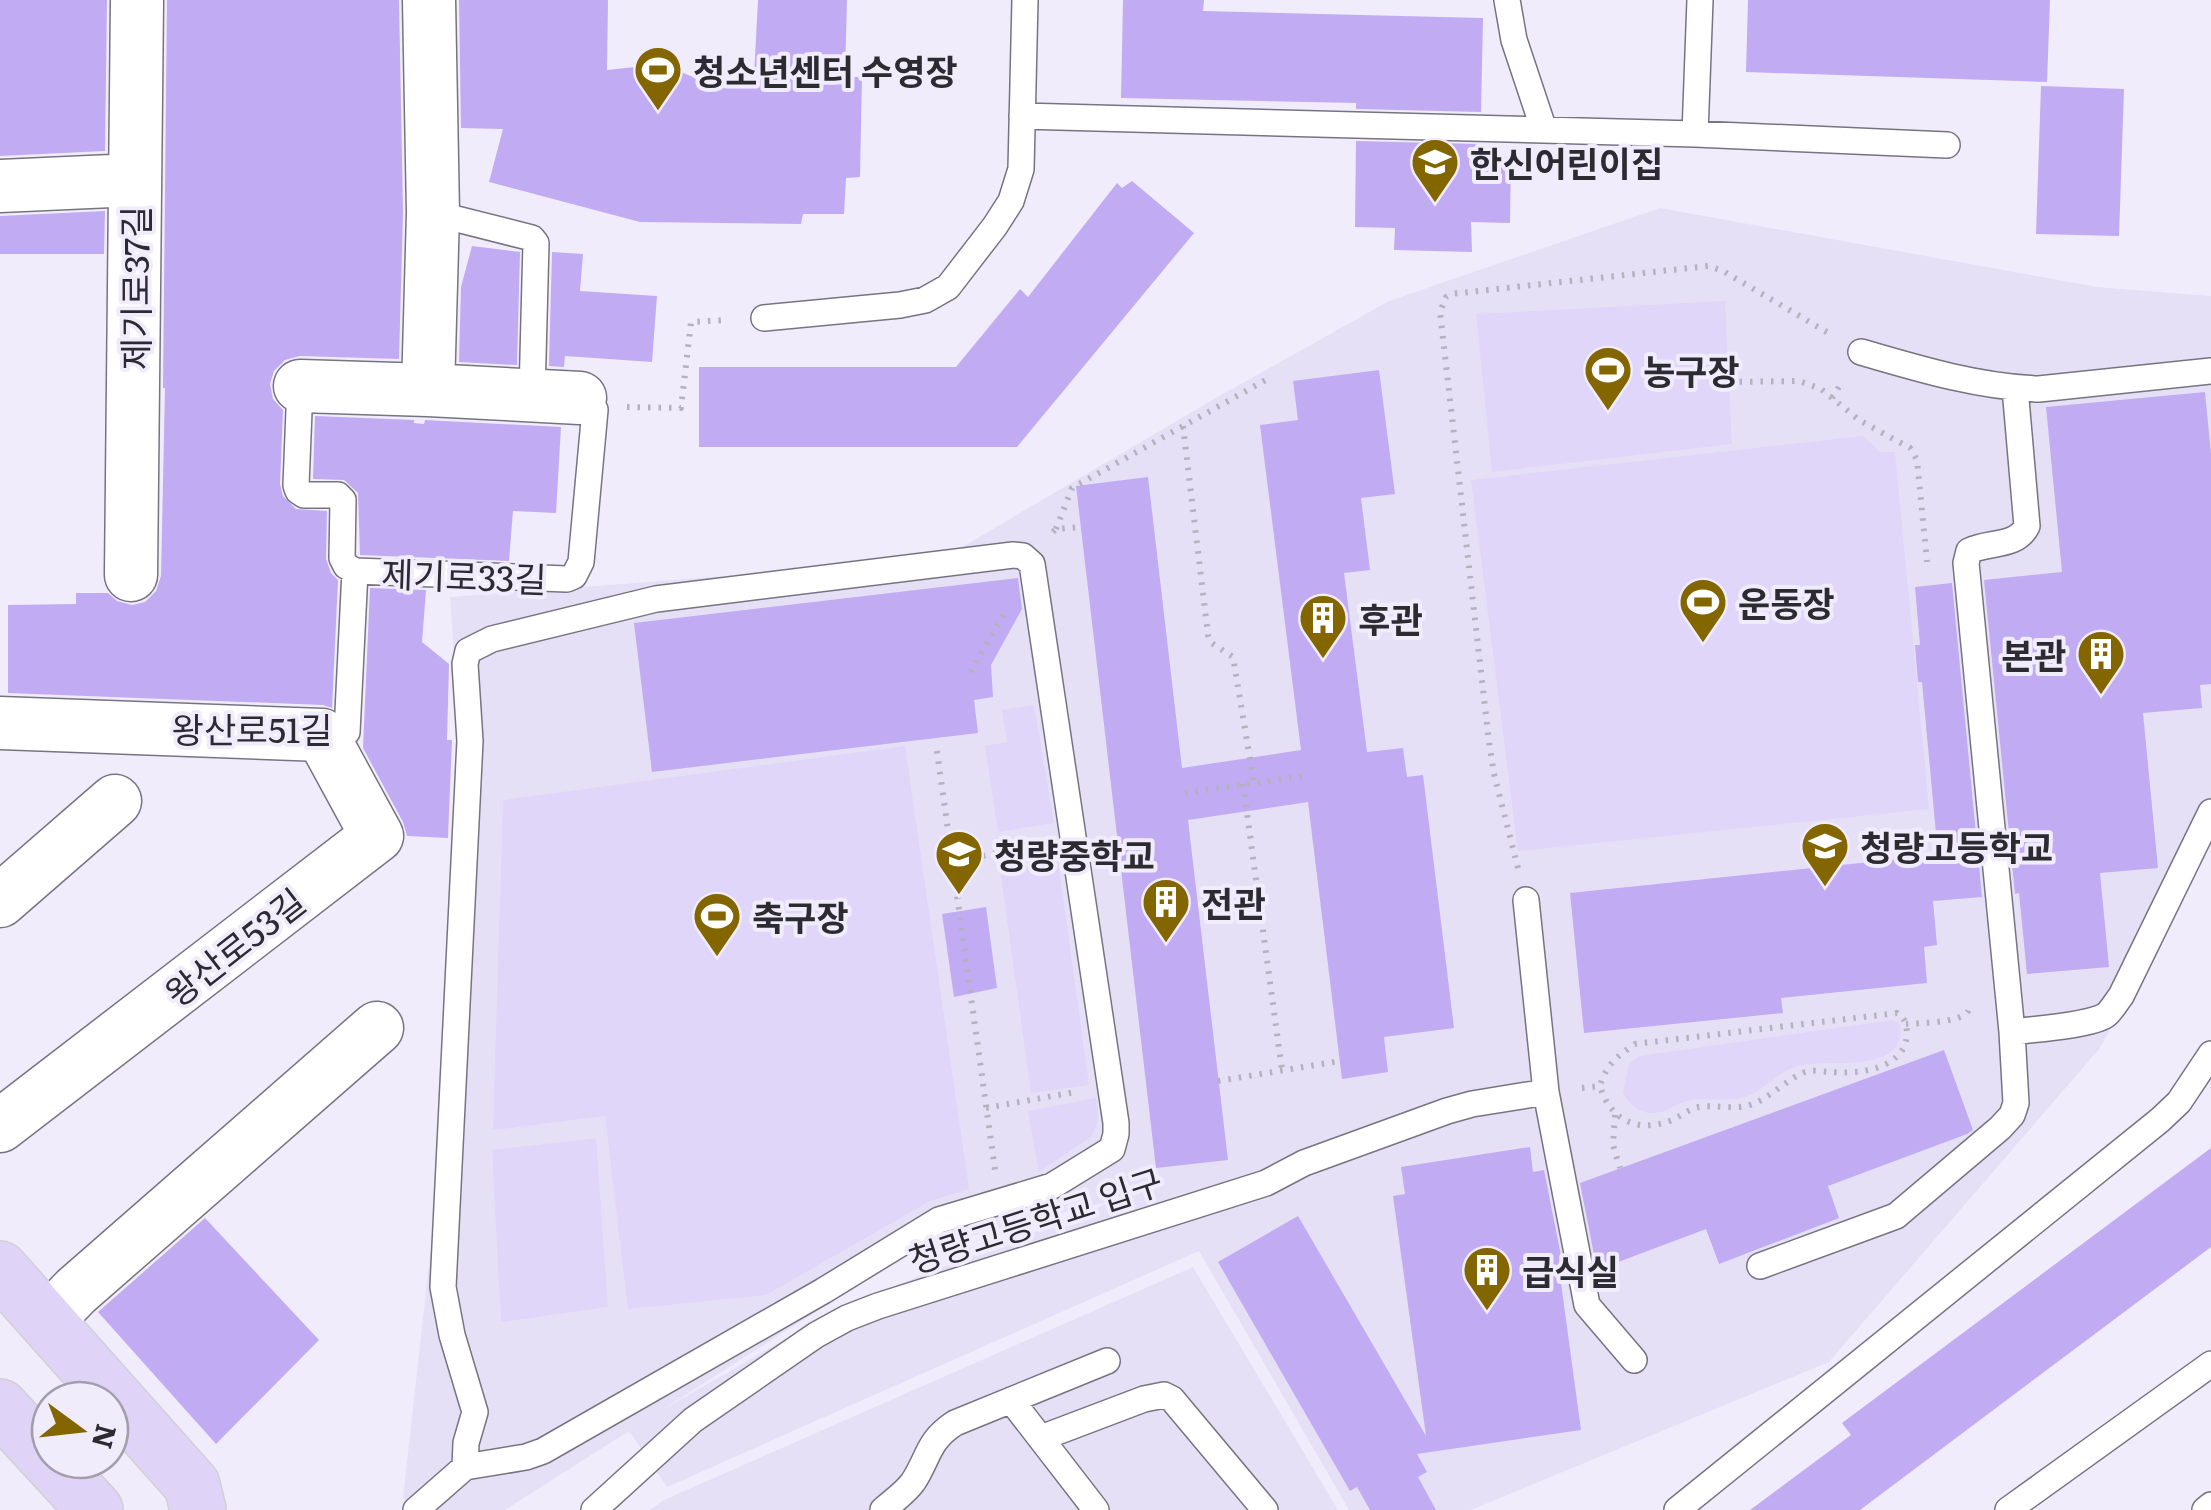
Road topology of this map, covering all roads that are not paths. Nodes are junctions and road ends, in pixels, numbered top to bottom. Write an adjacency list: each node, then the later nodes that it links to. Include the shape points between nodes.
1 (137, 0): 10 (street, 제기로37길)
2 (429, 0): 12 (street)
3 (1025, 0): 6 (lane)
4 (1507, 0): 7 (lane)
5 (1700, 0): 8 (lane)
6 (1022, 116): 7 (lane); 13 (lane, via 1020,169 1010,201 948,287 900,306)
7 (1544, 130): 8 (lane)
8 (1695, 134): 9 (lane)
9 (1947, 145)
10 (134, 180): 11 (street); 21 (street, 제기로37길)
11 (0, 186)
12 (433, 213): 18 (street); 19 (lane, 제기로33길, via 536,242)
13 (764, 318)
14 (1862, 352): 17 (lane)
15 (2211, 370): 17 (lane)
16 (300, 386): 18 (street, 제기로33길); 20 (lane, 제기로33길, via 296,485 304,495 342,500 342,558)
17 (2015, 388): 29 (lane, via 2027,526 2012,541 1970,552 1966,563)
18 (428, 390): 19 (street, 제기로33길)
19 (568, 399): 20 (lane, 제기로33길, via 595,410 581,562 574,576)
20 (355, 571): 23 (lane, 왕산로51길, via 348,732)
21 (131, 576)
22 (0, 723): 23 (street, 왕산로51길)
23 (322, 735): 32 (street, 왕산로53길, via 377,836)
24 (115, 801): 27 (street)
25 (2211, 812): 29 (lane, via 2110,1011 2090,1021)
26 (1526, 900): 31 (lane)
27 (0, 901)
28 (377, 1028): 35 (street)
29 (2012, 1032): 33 (lane, via 2016,1103 2000,1128 1896,1216)
30 (2211, 1054): 51 (lane, via 2160,1120)
31 (1546, 1092): 36 (lane, via 1587,1305); 47 (lane, 청량고등학교 입구, via 1447,1111 1266,1183 847,1318 692,1420)
32 (0, 1126)
33 (1760, 1266)
34 (0, 1269): 35 (main road)
35 (47, 1321): 45 (main road, via 192,1485)
36 (1634, 1360)
37 (1108, 1361): 39 (lane)
38 (2211, 1364): 52 (lane)
39 (1010, 1400): 41 (lane); 48 (lane, via 946,1429 912,1483)
40 (0, 1407): 44 (main road)
41 (1040, 1438): 49 (lane); 50 (lane, via 1164,1395)
42 (466, 1467): 42 (lane, via 475,1412 444,1287 470,741 468,651 492,639 656,598 1024,556 1032,564 1110,1086 1112,1148 1052,1186 938,1220 543,1451); 46 (lane)
43 (2211, 1506): 53 (lane)
44 (95, 1510)
45 (198, 1510)
46 (416, 1510)
47 (594, 1510)
48 (883, 1510)
49 (1096, 1510)
50 (1265, 1510)
51 (1676, 1510)
52 (2008, 1510)
53 (2205, 1510)

